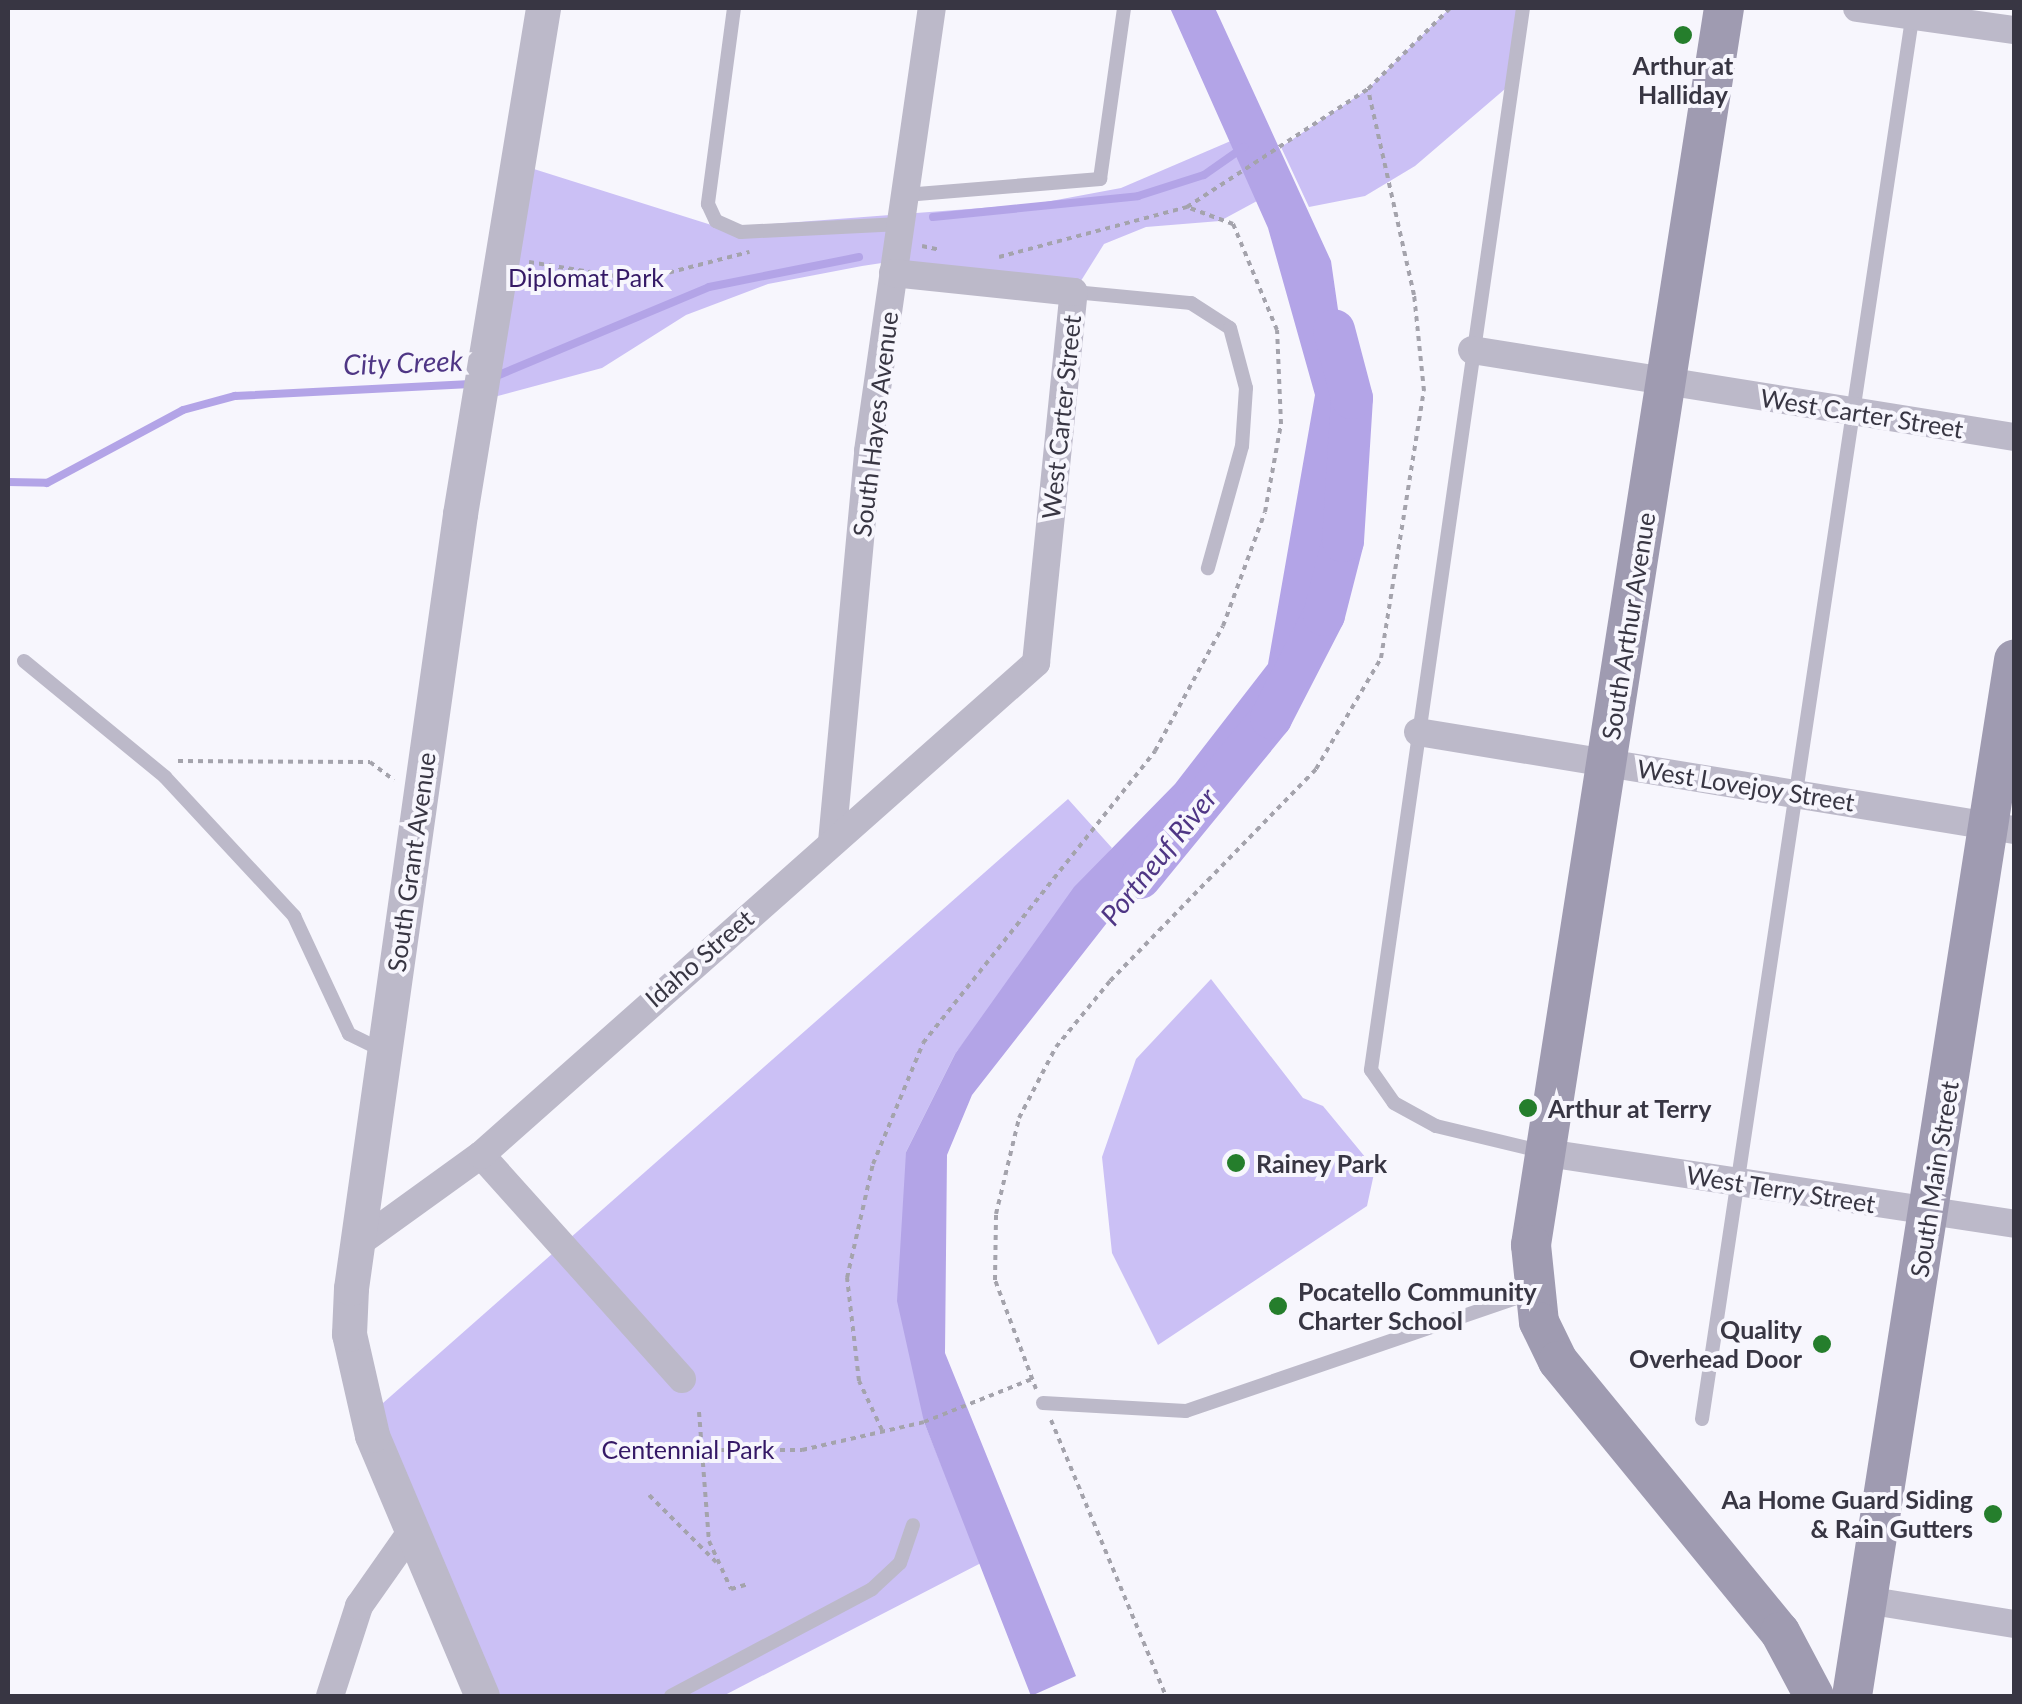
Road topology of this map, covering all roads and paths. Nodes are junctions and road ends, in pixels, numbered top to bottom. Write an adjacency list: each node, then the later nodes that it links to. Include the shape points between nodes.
1 (543, 8): 17 (street, South Grant Avenue)
2 (734, 8): 14 (lane, via 708,204 716,221 741,232)
3 (932, 8): 12 (street, South Hayes Avenue)
4 (1124, 8): 12 (lane, via 1100,180)
5 (1450, 8): 11 (path)
6 (1523, 8): 21 (lane)
7 (1724, 8): 22 (main road, South Arthur Avenue)
8 (1856, 8): 9 (street)
9 (1913, 12): 10 (street); 23 (lane)
10 (2014, 30)
11 (1368, 89): 13 (path); 44 (path, via 1414,295 1424,391 1380,658 1316,770 1110,981 1056,1047 1019,1118 996,1214 994,1280)
12 (905, 195): 14 (street, South Hayes Avenue)
13 (1187, 207): 18 (path); 49 (path, via 1234,224 1258,265 1276,330 1281,424 1265,512 1223,626 1155,751 923,1043 873,1164 847,1278 859,1382)
14 (899, 233): 16 (path); 19 (street, South Hayes Avenue)
15 (757, 251): 17 (path, via 640,280)
16 (947, 252)
17 (504, 258): 32 (street, South Grant Avenue)
18 (982, 262)
19 (894, 273): 20 (street, West Carter Street); 35 (street, South Hayes Avenue)
20 (1074, 292): 25 (lane, via 1192,303 1230,328 1246,388 1242,446); 28 (street, West Carter Street)
21 (1472, 350): 22 (street, West Carter Street); 29 (lane)
22 (1666, 384): 23 (street, West Carter Street); 30 (main road, South Arthur Avenue)
23 (1852, 410): 24 (street, West Carter Street); 33 (lane)
24 (2014, 437)
25 (1208, 568)
26 (2014, 660): 34 (main road, South Main Street)
27 (24, 661): 31 (lane)
28 (1036, 664): 35 (street, Idaho Street)
29 (1418, 732): 30 (street, West Lovejoy Street); 37 (lane, via 1371,1070 1394,1104 1436,1126)
30 (1606, 762): 33 (street, West Lovejoy Street); 37 (main road, South Arthur Avenue)
31 (151, 765): 32 (path, via 370,762 396,781); 36 (lane, via 294,916 349,1034)
32 (424, 781): 36 (street, South Grant Avenue)
33 (1794, 793): 34 (street, West Lovejoy Street); 39 (lane)
34 (2002, 828): 40 (main road, South Main Street)
35 (832, 842): 38 (street, Idaho Street)
36 (383, 1050): 42 (street, South Grant Avenue)
37 (1547, 1153): 39 (street, West Terry Street); 43 (main road, South Arthur Avenue, via 1531,1245)
38 (481, 1156): 42 (street, Idaho Street); 45 (street)
39 (1736, 1182): 40 (street, West Terry Street); 48 (lane)
40 (1928, 1211): 41 (street, West Terry Street); 56 (main road, South Main Street)
41 (2014, 1224)
42 (356, 1244): 53 (street, South Grant Avenue, via 349,1334 357,1387)
43 (1534, 1292): 46 (lane, via 1186,1411); 58 (main road, South Arthur Avenue, via 1539,1322 1582,1398)
44 (1032, 1378): 46 (path); 49 (path, via 924,1422)
45 (682, 1379)
46 (1043, 1402): 62 (path)
47 (699, 1412): 50 (path)
48 (1702, 1418)
49 (882, 1430): 50 (path, via 802,1450)
50 (700, 1450): 54 (path)
51 (649, 1494): 54 (path)
52 (912, 1524): 61 (lane, via 900,1563 872,1588)
53 (411, 1532): 59 (street, via 359,1606); 60 (street, South Grant Avenue)
54 (720, 1565): 55 (path, via 730,1588)
55 (748, 1584)
56 (1863, 1619): 57 (street); 58 (main road, via 1831,1666); 63 (main road, South Main Street)
57 (2014, 1624)
58 (1807, 1681)
59 (330, 1696)
60 (482, 1696)
61 (671, 1696)
62 (1166, 1696)
63 (1852, 1696)

